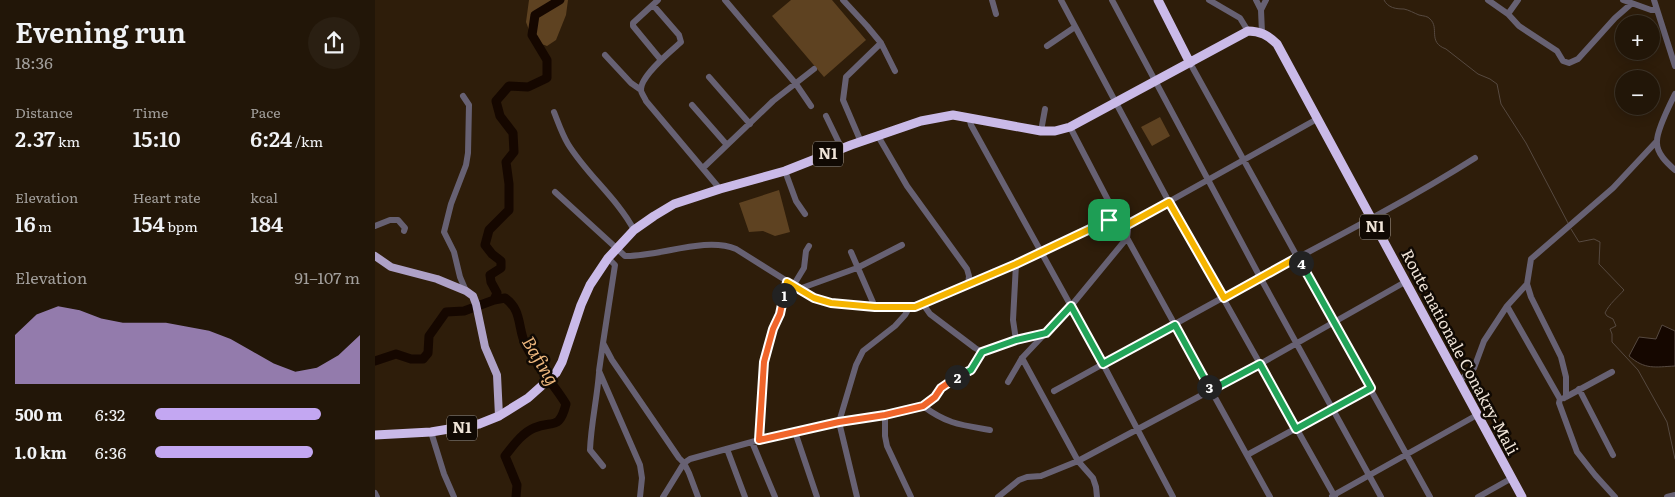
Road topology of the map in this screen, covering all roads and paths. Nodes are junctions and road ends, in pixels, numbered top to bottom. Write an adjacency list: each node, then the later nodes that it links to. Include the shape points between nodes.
1 (725, 0): 33 (street)
2 (843, 0): 23 (street)
3 (992, 0): 18 (street)
4 (1061, 0): 20 (street)
5 (1111, 0): 32 (street)
6 (1158, 0): 27 (highway)
7 (1209, 0): 21 (street, via 1240,18)
8 (1256, 0): 16 (street)
9 (1266, 0): 16 (street)
10 (1488, 0): 19 (street)
11 (1518, 0): 19 (street)
12 (1623, 0): 15 (street)
13 (1654, 0): 17 (street)
14 (655, 2): 26 (street, via 681,39); 26 (street, via 633,26)
15 (1631, 4): 17 (street); 19 (street, via 1578,59 1569,63)
16 (1261, 10): 22 (street)
17 (1657, 10): 28 (street)
18 (996, 14)
19 (1508, 14)
20 (1075, 27): 24 (street); 37 (street)
21 (1248, 31): 22 (highway); 27 (highway, N1)
22 (1262, 33): 44 (highway, Route nationale Conakry-Mali / N1, via 1277,44)
23 (881, 43): 30 (street); 49 (street, via 845,77 843,100)
24 (1047, 46)
25 (605, 55): 34 (street)
26 (661, 60): 34 (street, via 643,81)
27 (1190, 63): 32 (highway, N1); 54 (street)
28 (1675, 66)
29 (814, 69): 33 (street)
30 (895, 71)
31 (709, 78): 45 (street)
32 (1155, 81): 37 (highway, N1); 58 (street)
33 (796, 84): 39 (street); 45 (street)
34 (641, 90): 55 (street, via 646,101)
35 (1675, 94): 50 (street)
36 (463, 96): 85 (street, via 469,105 468,153 444,232)
37 (1116, 102): 46 (highway, N1); 61 (street)
38 (692, 104): 51 (street)
39 (811, 106)
40 (1045, 109): 47 (street)
41 (554, 112): 67 (street, via 567,142 627,216)
42 (825, 116): 52 (street)
43 (969, 117): 47 (highway, N1); 48 (highway, N1, via 953,115 921,121); 74 (street)
44 (1317, 119): 54 (street); 64 (highway, Route nationale Conakry-Mali / N1)
45 (750, 124): 51 (street)
46 (1070, 127): 47 (highway, N1); 63 (street)
47 (1041, 131)
48 (878, 136): 49 (highway, N1); 83 (street, via 907,186 967,269)
49 (861, 142): 52 (highway, N1)
50 (1656, 142): 56 (street, via 1660,154); 82 (street, via 1613,188 1531,259)
51 (727, 145): 55 (street)
52 (842, 149): 57 (highway, N1)
53 (1475, 158): 64 (street)
54 (1244, 160): 58 (street); 76 (street)
55 (703, 168): 59 (street)
56 (1675, 170)
57 (785, 171): 59 (highway, N1); 62 (street, via 796,201)
58 (1208, 180): 61 (street); 80 (street)
59 (719, 189): 67 (highway, N1, via 674,204)
60 (555, 192): 72 (street)
61 (1169, 202): 65 (street); 86 (street)
62 (805, 214)
63 (1115, 219): 65 (street); 74 (street)
64 (1371, 219): 76 (street); 81 (highway, Route nationale Conakry-Mali / N1)
65 (1127, 225): 69 (street)
66 (375, 226): 68 (street, via 397,220)
67 (634, 230): 72 (highway, N1)
68 (404, 231)
69 (1127, 238): 88 (street); 93 (street)
70 (809, 246): 84 (street, via 804,268)
71 (902, 246): 79 (street)
72 (617, 248): 77 (highway, N1); 84 (street, via 628,256 726,245)
73 (851, 252): 79 (street)
74 (1041, 252): 78 (street); 88 (street)
75 (375, 256): 85 (main road, via 391,267)
76 (1298, 257): 80 (street); 92 (street)
77 (608, 258): 97 (street, via 615,265); 115 (highway, N1, via 590,285 556,373 528,398)
78 (1016, 264): 83 (street); 95 (street, via 1013,320)
79 (857, 268): 84 (street); 90 (street)
80 (1260, 277): 86 (street); 96 (street)
81 (1405, 282): 92 (street); 104 (highway, Route nationale Conakry-Mali / N1)
82 (1527, 284): 89 (street); 110 (street, via 1561,357 1566,377)
83 (968, 285): 87 (street)
84 (793, 286): 90 (street, via 823,301); 123 (street, via 773,329 764,362)
85 (466, 291): 115 (main road, via 476,304 485,347 497,375)
86 (1224, 298): 93 (street); 101 (street)
87 (923, 304): 91 (street); 98 (street, via 930,314)
88 (1071, 306): 94 (street); 100 (street)
89 (1507, 306): 104 (street, via 1484,341 1474,368); 110 (street)
90 (875, 307): 91 (street)
91 (909, 308): 116 (street, via 895,326 863,351)
92 (1334, 322): 96 (street); 106 (street)
93 (1175, 325): 100 (street); 108 (street)
94 (1046, 333): 95 (street); 99 (street)
95 (1016, 340): 98 (street)
96 (1297, 343): 101 (street); 112 (street)
97 (603, 344): 102 (street); 130 (street)
98 (982, 352): 111 (street, via 971,370 941,388)
99 (1022, 358): 105 (street); 129 (street)
100 (1103, 364): 109 (street); 119 (street)
101 (1260, 364): 108 (street); 117 (street)
102 (599, 372): 131 (street, via 590,450); 139 (street, via 640,465)
103 (1612, 372): 107 (street)
104 (1459, 381): 114 (highway, Route nationale Conakry-Mali / N1)
105 (1008, 382)
106 (1371, 388): 112 (street); 126 (street)
107 (1579, 389): 110 (street); 128 (street)
108 (1211, 390): 119 (street); 127 (street)
109 (1054, 391)
110 (1563, 398): 155 (street, via 1559,403 1577,452)
111 (923, 406): 113 (street); 118 (street, via 953,423)
112 (1333, 408): 117 (street); 132 (street)
113 (885, 415): 116 (street); 146 (street, via 887,446)
114 (1477, 415): 126 (street); 133 (highway, Route nationale Conakry-Mali / N1)
115 (499, 416): 120 (highway, N1, via 479,424)
116 (839, 422): 121 (street); 145 (street)
117 (1296, 429): 127 (street); 136 (street)
118 (990, 430)
119 (1137, 430): 129 (street); 149 (street)
120 (431, 432): 122 (highway, N1); 138 (street)
121 (795, 432): 123 (street); 144 (street)
122 (375, 435)
123 (759, 440): 124 (street)
124 (752, 442): 125 (street); 143 (street)
125 (727, 449): 130 (street); 142 (street)
126 (1406, 454): 132 (street); 152 (street)
127 (1247, 455): 150 (street)
128 (1613, 456)
129 (1078, 461): 147 (street, via 1041,476 1019,480); 148 (street, via 1093,478)
130 (684, 463): 140 (street); 141 (street)
131 (603, 466)
132 (1369, 475): 136 (street); 151 (street)
133 (1512, 478): 153 (street); 154 (highway, Route nationale Conakry-Mali / N1)
134 (375, 493): 137 (street)
135 (1675, 495): 156 (street)
136 (1333, 496)
137 (377, 497)
138 (453, 497)
139 (640, 497)
140 (663, 497)
141 (698, 497)
142 (745, 497)
143 (775, 497)
144 (817, 497)
145 (857, 497)
146 (911, 497)
147 (998, 497)
148 (1097, 497)
149 (1173, 497)
150 (1270, 497)
151 (1381, 497)
152 (1430, 497)
153 (1479, 497)
154 (1522, 497)
155 (1615, 497)
156 (1667, 497)

